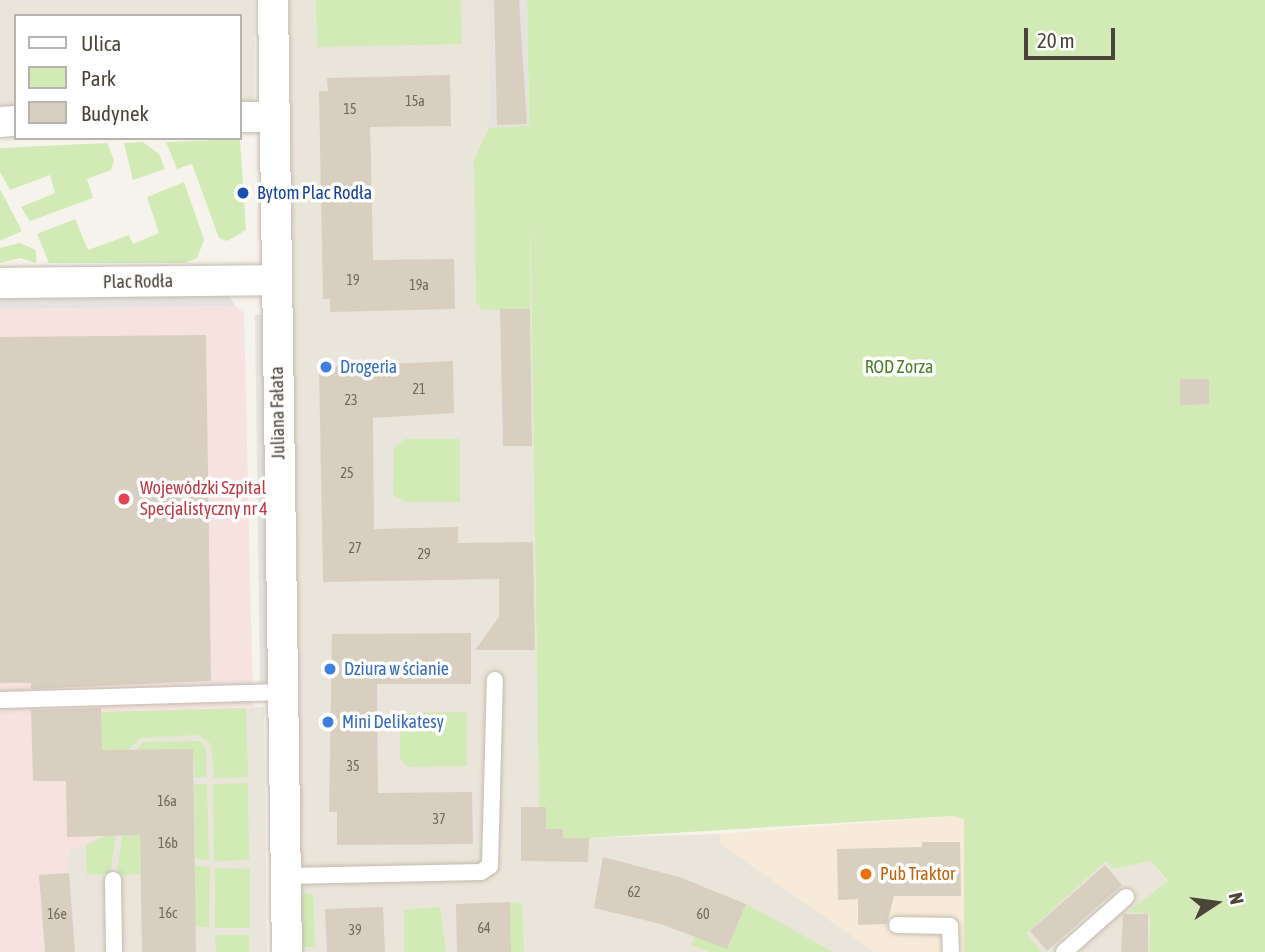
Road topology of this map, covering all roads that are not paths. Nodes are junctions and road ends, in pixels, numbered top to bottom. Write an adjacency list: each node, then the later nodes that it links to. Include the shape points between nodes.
1 (273, 0): 3 (street, Juliana Fałata)
2 (242, 117): 3 (street)
3 (275, 117): 4 (street, Juliana Fałata)
4 (275, 280): 5 (street, Plac Rodła); 7 (street, Juliana Fałata)
5 (0, 283)
6 (495, 680): 9 (lane, via 490,866 481,872)
7 (284, 692): 8 (lane); 9 (street, Juliana Fałata)
8 (0, 700)
9 (287, 876): 14 (street, Juliana Fałata)
10 (113, 880): 13 (lane)
11 (1126, 897): 16 (lane)
12 (897, 925): 15 (lane, via 950,926)
13 (114, 952)
14 (288, 952)
15 (951, 952)
16 (1064, 952)

